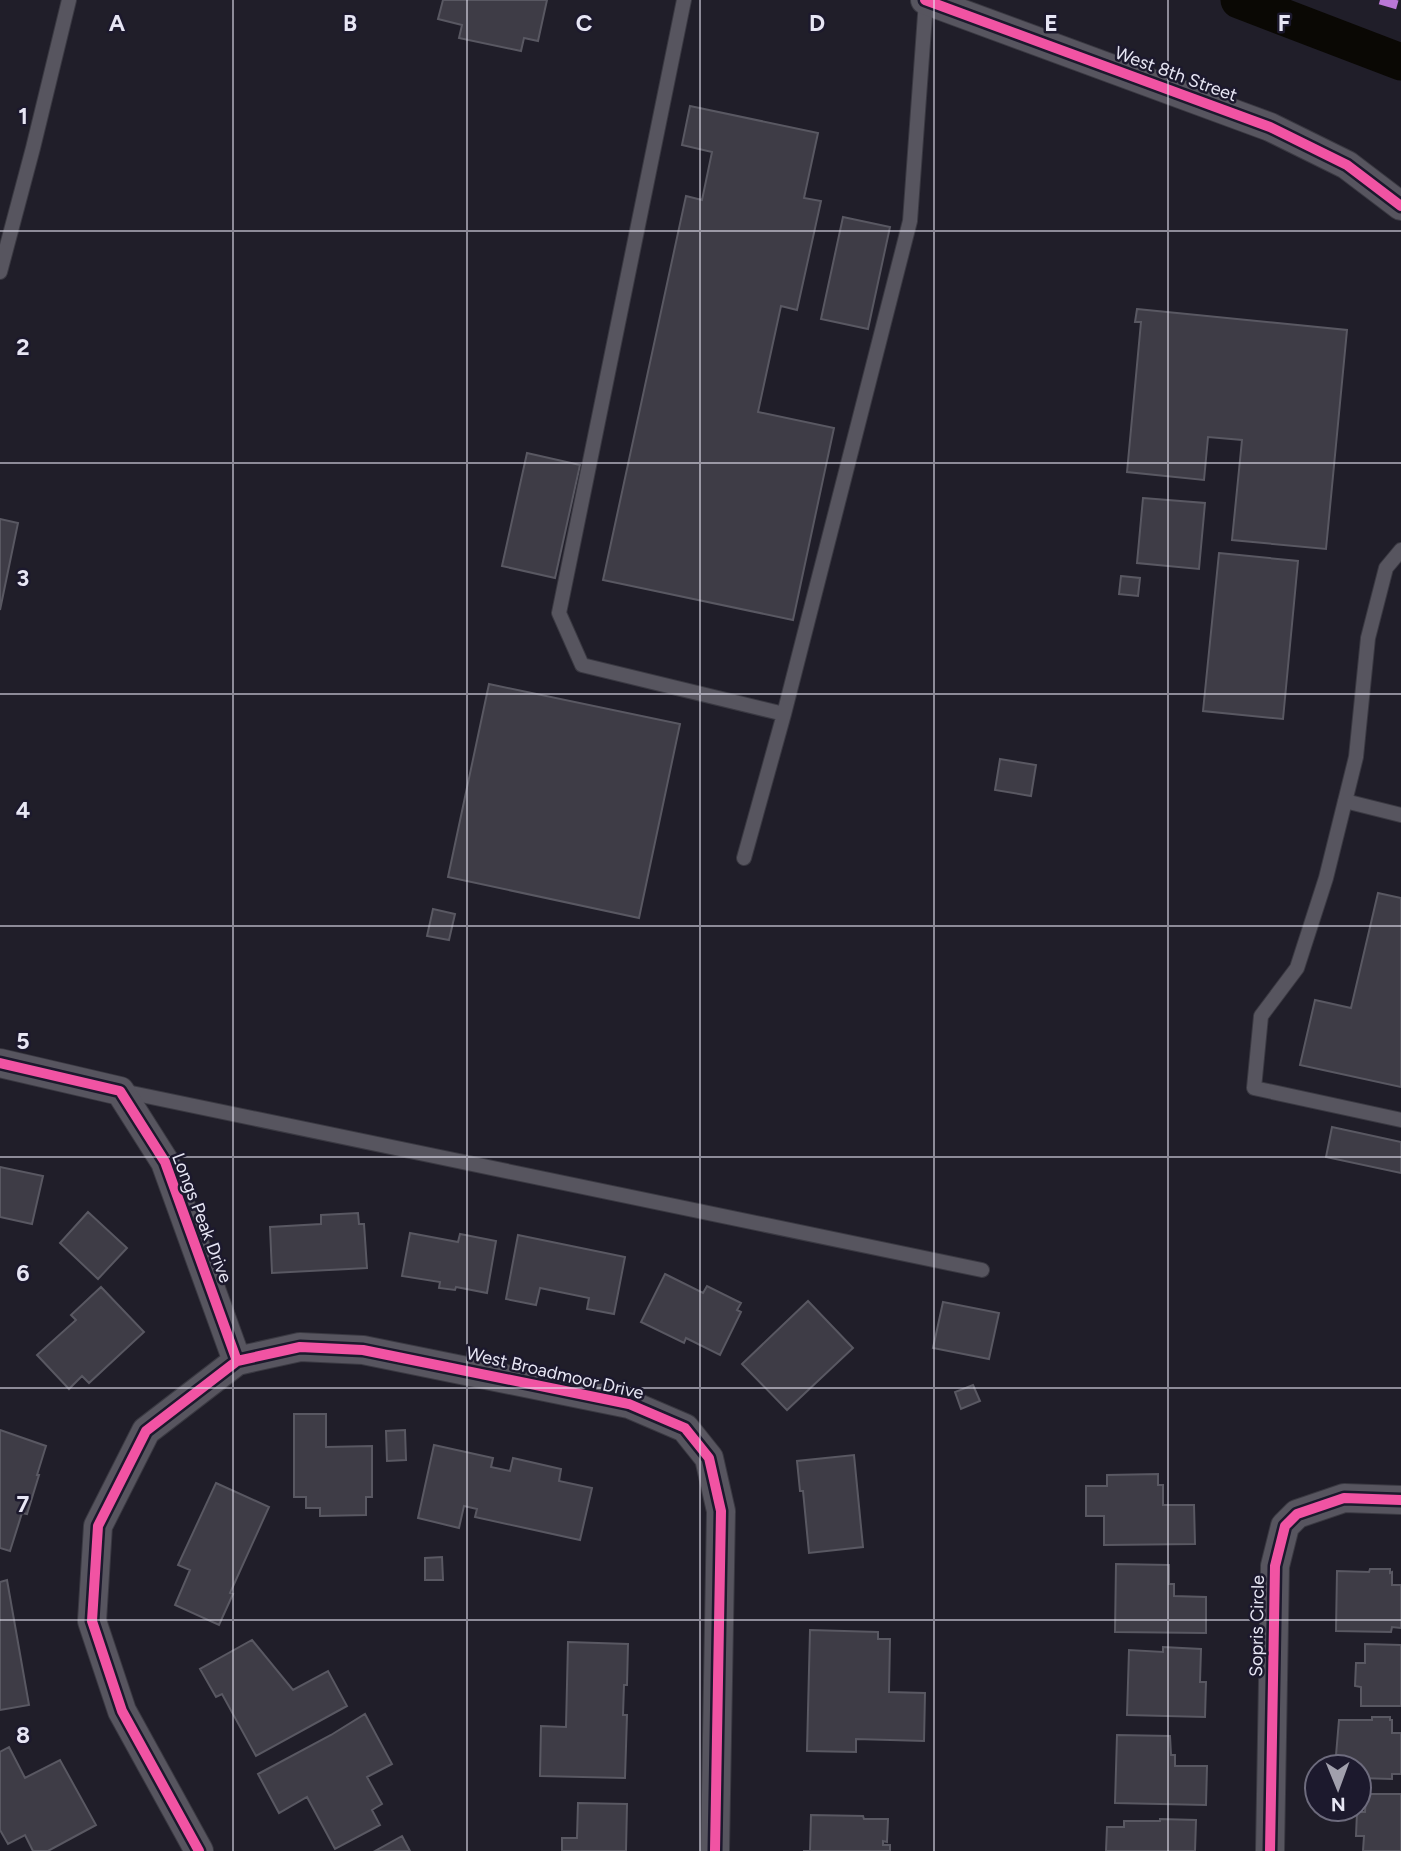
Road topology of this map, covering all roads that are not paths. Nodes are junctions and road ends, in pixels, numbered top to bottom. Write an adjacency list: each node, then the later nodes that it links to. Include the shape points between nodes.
1 (69, 0): 5 (lane)
2 (684, 0): 7 (lane, via 559,613 582,665)
3 (926, 0): 4 (street, West 8th Street, via 1270,127 1347,165); 7 (lane, via 910,221)
4 (1401, 206)
5 (0, 272)
6 (1401, 550): 8 (lane, via 1387,568 1368,638 1356,757)
7 (784, 714): 10 (lane)
8 (1345, 801): 9 (lane); 13 (lane, via 1297,968 1261,1016 1254,1088)
9 (1401, 815)
10 (744, 858)
11 (0, 1063): 12 (street)
12 (120, 1091): 14 (lane); 15 (street, Longs Peak Drive, via 165,1163)
13 (1401, 1119)
14 (982, 1270)
15 (237, 1361): 17 (street, via 146,1431 98,1526 92,1621 122,1711); 18 (street, West Broadmoor Drive, via 300,1347 363,1350 629,1404 685,1428 709,1458 721,1511)
16 (1401, 1500): 19 (street, Sopris Circle, via 1344,1498 1297,1514 1285,1526 1275,1566)
17 (199, 1851)
18 (715, 1851)
19 (1270, 1851)

